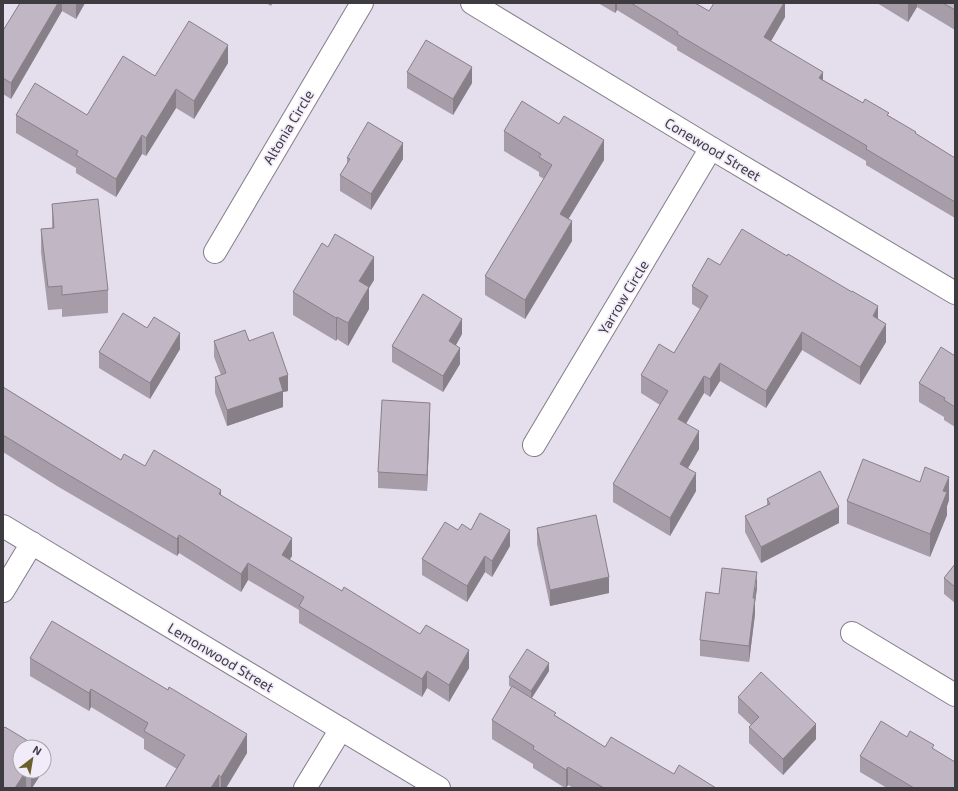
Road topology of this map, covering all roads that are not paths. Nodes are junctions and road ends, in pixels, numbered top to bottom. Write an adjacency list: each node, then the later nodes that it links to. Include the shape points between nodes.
1 (362, 3): 4 (street, Altonia Circle)
2 (472, 3): 3 (street, Conewood Street)
3 (711, 148): 5 (street, Conewood Street); 6 (street, Yarrow Circle)
4 (214, 252)
5 (955, 293)
6 (534, 445)
7 (3, 526): 8 (street, Lemonwood Street)
8 (32, 543): 9 (street); 12 (street, Lemonwood Street)
9 (3, 592)
10 (852, 633): 11 (street)
11 (955, 695)
12 (341, 729): 13 (street); 14 (street, Lemonwood Street)
13 (305, 788)
14 (439, 788)

